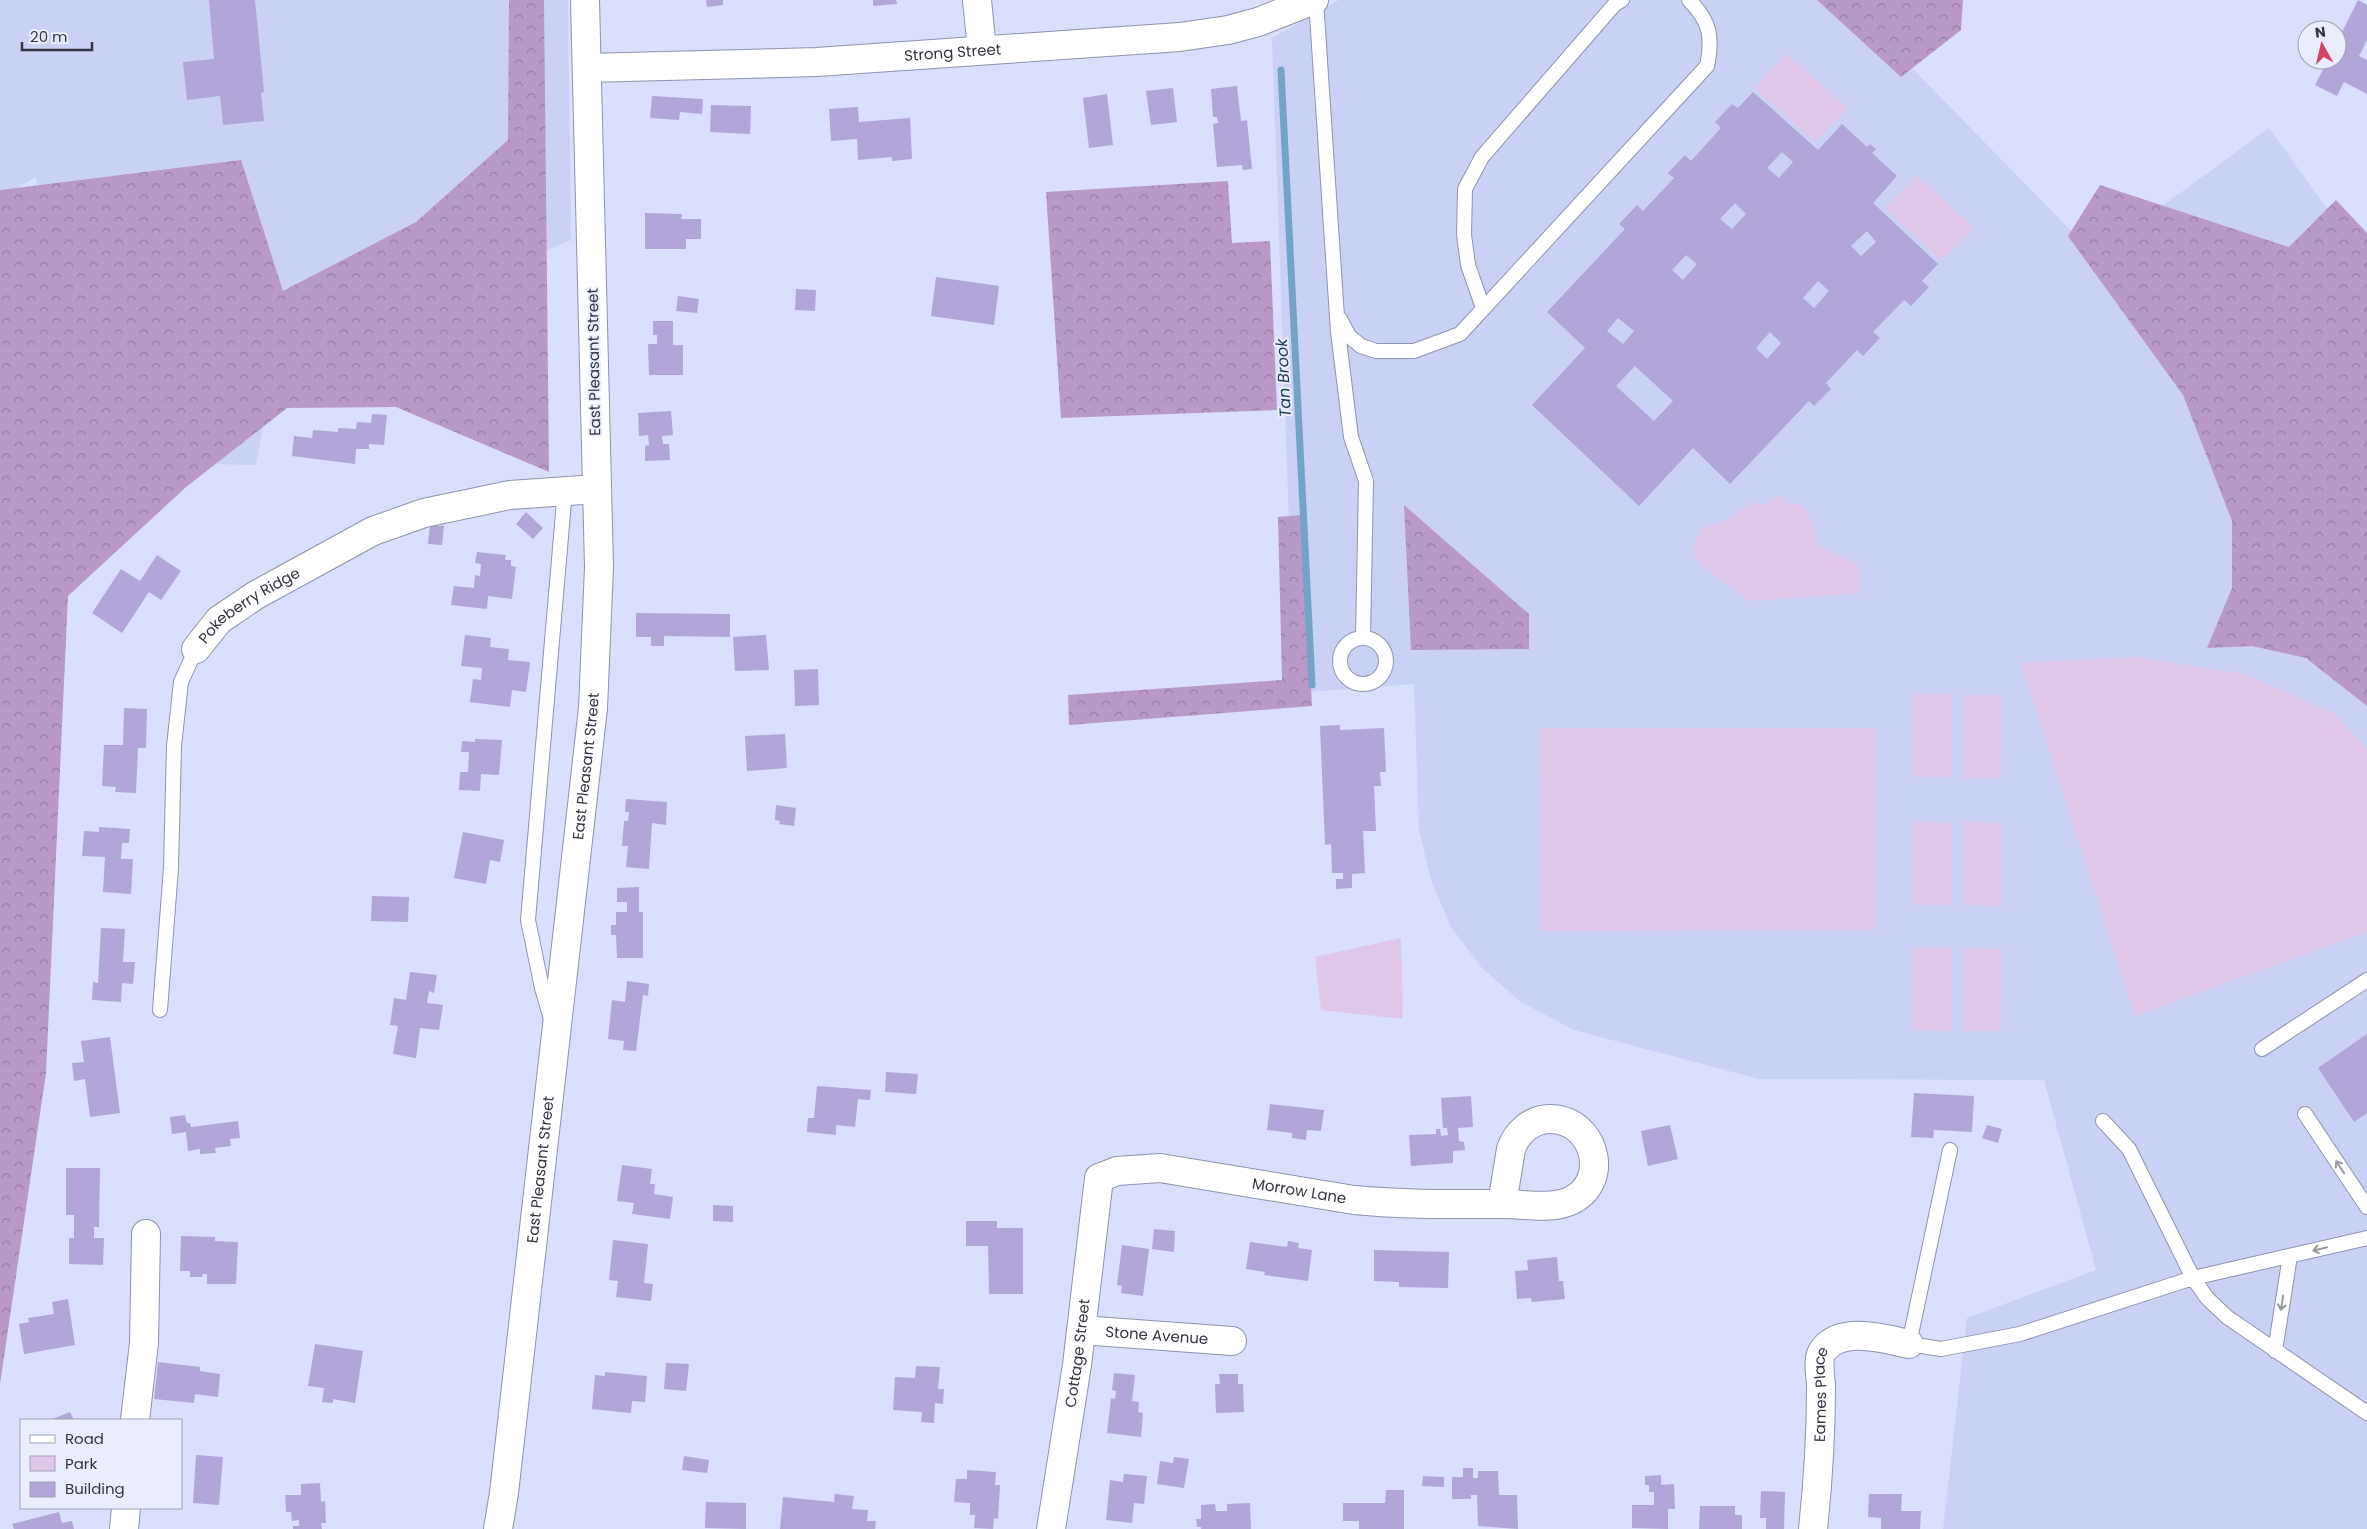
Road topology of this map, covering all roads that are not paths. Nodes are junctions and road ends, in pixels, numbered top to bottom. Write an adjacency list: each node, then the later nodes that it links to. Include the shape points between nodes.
1 (585, 0): 7 (main road, East Pleasant Street)
2 (977, 0): 6 (main road)
3 (1315, 0): 6 (main road, Strong Street, via 1273,17 1204,34); 8 (lane)
4 (1622, 0): 9 (lane, via 1615,4 1482,157 1465,189 1464,235 1468,265)
5 (1689, 0): 9 (lane, via 1700,11 1709,28 1711,47 1707,66)
6 (982, 50): 7 (main road, Strong Street, via 817,62)
7 (587, 68): 10 (main road, East Pleasant Street)
8 (1337, 308): 9 (lane, via 1349,336 1361,346 1376,351 1414,351 1460,334); 12 (lane, via 1351,437 1366,481)
9 (1484, 308)
10 (597, 489): 11 (main road, Pokeberry Ridge); 16 (main road, East Pleasant Street, via 599,567 592,708)
11 (565, 490): 13 (main road, Pokeberry Ridge, via 510,495 424,513 373,531 256,595 219,620); 16 (lane, via 528,920 542,988)
12 (1363, 638)
13 (196, 649): 15 (lane, Pokeberry Ridge, via 181,682 174,746 171,868)
14 (2367, 980): 17 (lane)
15 (160, 1010)
16 (556, 1034): 36 (main road, East Pleasant Street)
17 (2262, 1048)
18 (2305, 1114): 23 (lane, one-way to 18)
19 (2103, 1121): 27 (lane, via 2129,1149)
20 (1950, 1150): 30 (lane)
21 (1099, 1178): 22 (main road, Morrow Lane, via 1117,1171 1160,1168 1354,1200); 28 (main road, Cottage Street)
22 (1502, 1204)
23 (2367, 1207)
24 (146, 1234): 33 (main road, via 144,1343)
25 (2367, 1238): 26 (lane, one-way to 26)
26 (2290, 1256): 27 (lane); 31 (lane, one-way to 31)
27 (2193, 1278): 30 (lane, via 2020,1334 1941,1349); 31 (lane, via 2207,1298 2227,1317)
28 (1081, 1330): 29 (main road, Stone Avenue); 37 (main road, Cottage Street)
29 (1232, 1341)
30 (1908, 1344): 38 (main road, Eames Place, via 1853,1336 1823,1349)
31 (2275, 1350): 32 (lane)
32 (2367, 1413)
33 (134, 1419)
34 (126, 1509): 35 (main road)
35 (124, 1529)
36 (498, 1529)
37 (1051, 1529)
38 (1813, 1529)

